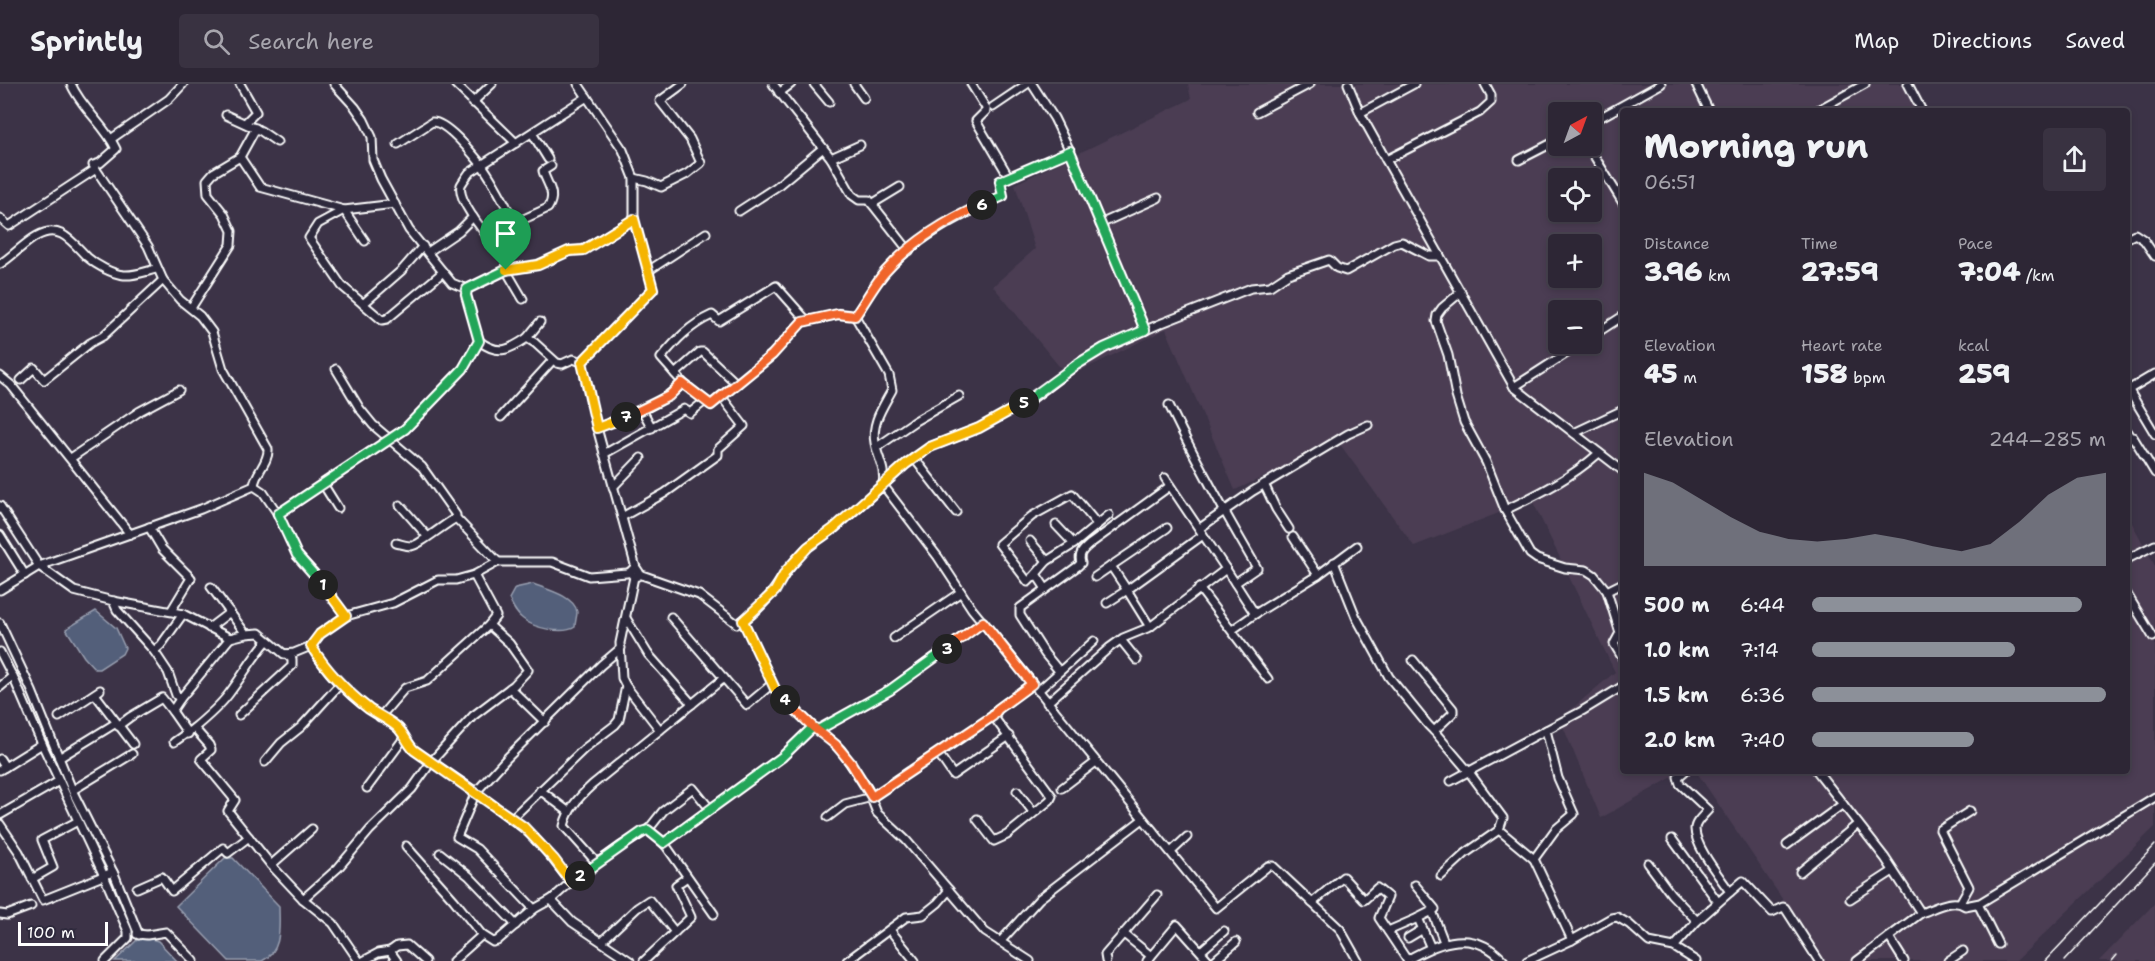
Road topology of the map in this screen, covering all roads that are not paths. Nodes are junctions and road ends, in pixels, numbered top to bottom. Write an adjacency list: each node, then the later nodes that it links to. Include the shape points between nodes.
1 (71, 84): 40 (street)
2 (183, 84): 40 (street, via 169,99)
3 (240, 84): 37 (street, via 256,112)
4 (334, 84): 60 (street, via 368,129 373,160)
5 (455, 84): 28 (street)
6 (492, 84): 28 (street)
7 (578, 84): 25 (street)
8 (683, 84): 56 (street, via 660,101 690,139 701,163 661,187)
9 (772, 84): 24 (street)
10 (791, 84): 24 (street)
11 (814, 84): 27 (street)
12 (854, 84): 26 (street)
13 (971, 84): 55 (street, via 986,108 976,121)
14 (1027, 84): 29 (street)
15 (1032, 84): 47 (street)
16 (1310, 84): 33 (street)
17 (1348, 84): 34 (street)
18 (1414, 84): 34 (street)
19 (1485, 84): 51 (street, via 1491,102 1480,112)
20 (1661, 84): 36 (street)
21 (1696, 84): 30 (street)
22 (1865, 84): 31 (street)
23 (1908, 84): 32 (street)
24 (779, 93): 46 (street)
25 (587, 97): 39 (street); 56 (street, via 623,150)
26 (864, 98)
27 (829, 102)
28 (472, 103): 42 (street)
29 (993, 107)
30 (1708, 108)
31 (1821, 108)
32 (1920, 108)
33 (1257, 112)
34 (1360, 113): 51 (street)
35 (226, 115): 37 (street)
36 (1602, 116)
37 (244, 123): 38 (street)
38 (256, 128): 41 (street); 49 (street)
39 (532, 132): 42 (street); 67 (street, via 550,162 543,171 552,190 551,204)
40 (111, 139): 54 (street, via 116,149 93,165)
41 (277, 142)
42 (516, 143): 53 (street)
43 (398, 144): 53 (street, via 424,126 438,122)
44 (860, 145): 50 (street)
45 (1548, 145): 52 (street)
46 (822, 148): 50 (street); 63 (street, via 776,187)
47 (1070, 151): 55 (street); 68 (street)
48 (1594, 156): 59 (street)
49 (240, 157): 62 (street, via 260,187); 88 (street, via 207,180 208,194 232,231 231,245)
50 (831, 158): 61 (street, via 852,195)
51 (1386, 160): 76 (street)
52 (1519, 160)
53 (482, 165): 64 (street, via 469,173 462,184 461,193); 67 (street)
54 (96, 169): 65 (street, via 9,226); 79 (street, via 148,246)
55 (1009, 177): 74 (street, via 1000,181 1003,196 958,217)
56 (634, 178): 66 (street)
57 (900, 187): 61 (street)
58 (1158, 198): 68 (street)
59 (1620, 198)
60 (395, 204): 62 (street); 73 (street)
61 (872, 204): 74 (street)
62 (344, 210): 72 (street); 87 (street, via 318,224 309,238 342,286)
63 (739, 211)
64 (473, 217): 75 (street); 80 (street, via 507,260)
65 (0, 218)
66 (634, 219): 80 (street, via 584,250 569,251 538,265); 81 (street)
67 (515, 224): 69 (street)
68 (1100, 224): 93 (street)
69 (520, 233)
70 (706, 233): 81 (street)
71 (2130, 236): 77 (street, via 2135,234 2144,240)
72 (365, 241)
73 (423, 246): 75 (street); 87 (street)
74 (909, 251): 89 (street, via 885,272)
75 (429, 252): 82 (street)
76 (1440, 256): 85 (street); 93 (street, via 1429,256 1402,242 1346,271 1329,260 1288,274 1270,286 1251,288)
77 (2155, 256)
78 (0, 264): 79 (street, via 37,236 58,231 105,269 125,275)
79 (156, 268): 83 (street)
80 (506, 270): 84 (street); 86 (street)
81 (648, 271): 99 (street, via 653,289)
82 (443, 272): 84 (street, via 452,283); 87 (street, via 387,319 377,318)
83 (162, 280): 88 (street); 104 (street, via 103,336 44,380 34,368)
84 (467, 289): 96 (street)
85 (1461, 292): 107 (street); 143 (street, via 1442,308 1436,321 1464,422 1486,462)
86 (523, 299)
87 (363, 304)
88 (191, 308): 137 (street, via 212,332 223,369 268,449)
89 (855, 316): 91 (street, via 838,314); 125 (street, via 892,385 876,421)
90 (1620, 318): 94 (street)
91 (807, 321): 101 (street, via 776,286 719,321 712,315 680,336 661,358); 106 (street)
92 (540, 322): 95 (street)
93 (1145, 330): 130 (street, via 1076,365 1032,399)
94 (1602, 330)
95 (527, 338): 96 (street, via 506,351 496,351); 98 (street)
96 (479, 341): 124 (street, via 463,369 405,429)
97 (1565, 354): 107 (street)
98 (552, 361): 99 (street, via 562,364 573,358); 117 (street)
99 (582, 362): 119 (street)
100 (336, 369): 124 (street, via 360,409)
101 (675, 374): 105 (street); 106 (street, via 703,352)
102 (2155, 374): 108 (street)
103 (0, 376): 128 (street)
104 (21, 380)
105 (682, 383): 113 (street); 115 (street, via 669,396)
106 (737, 384): 111 (street)
107 (1514, 387): 121 (street)
108 (2130, 388)
109 (179, 390): 128 (street, via 140,411)
110 (2130, 392): 122 (street)
111 (722, 396): 113 (street, via 711,405); 148 (street, via 744,426 718,448 718,455 665,493)
112 (959, 396): 125 (street)
113 (705, 401): 120 (street, via 690,413 684,409)
114 (1169, 405): 145 (street)
115 (642, 410): 119 (street); 120 (street)
116 (1620, 411): 121 (street)
117 (501, 417)
118 (1368, 425): 135 (street)
119 (597, 428): 127 (street)
120 (652, 428): 127 (street)
121 (1574, 433): 126 (street)
122 (2155, 434)
123 (2130, 436): 132 (street)
124 (389, 440): 134 (street); 149 (street, via 422,467)
125 (877, 447): 136 (street, via 885,473)
126 (1599, 453): 131 (street); 143 (street, via 1556,485)
127 (604, 454): 139 (street)
128 (71, 458): 156 (street)
129 (641, 458): 139 (street)
130 (914, 458): 136 (street); 144 (street)
131 (1620, 469)
132 (2155, 473)
133 (1165, 478): 138 (street)
134 (323, 484): 142 (street); 146 (street)
135 (1264, 484): 145 (street); 154 (street)
136 (883, 485): 186 (street); 197 (street, via 808,547 786,571 775,591)
137 (254, 486): 146 (street); 152 (street)
138 (1170, 486): 155 (street); 182 (street, via 1089,544 1079,558 1081,563)
139 (614, 487): 148 (street)
140 (400, 505): 158 (street)
141 (0, 506): 169 (street)
142 (338, 508)
143 (1505, 510): 185 (street, via 1530,554 1565,568 1586,570)
144 (956, 512)
145 (1224, 512): 155 (street); 178 (street, via 1257,568)
146 (278, 514): 194 (street, via 297,555)
147 (1109, 514): 150 (street)
148 (622, 517): 172 (street)
149 (456, 518): 158 (street); 167 (street)
150 (1097, 524): 162 (street); 174 (street, via 1072,494 1032,516 999,544 1029,582)
151 (1056, 525): 162 (street)
152 (149, 527): 156 (street); 190 (street, via 162,549 191,578)
153 (1167, 528): 170 (street)
154 (1289, 529)
155 (1202, 531): 171 (street); 184 (street)
156 (130, 534): 169 (street)
157 (0, 535): 173 (street)
158 (427, 536): 161 (street, via 411,547)
159 (1293, 537): 175 (street)
160 (1030, 541): 166 (street)
161 (396, 543)
162 (1074, 544): 166 (street)
163 (2155, 545): 165 (street)
164 (1357, 546): 168 (street)
165 (2130, 558)
166 (1047, 561): 174 (street)
167 (498, 562): 172 (street, via 552,562 589,576); 176 (street)
168 (1334, 562): 175 (street); 247 (street, via 1356,617 1389,677)
169 (39, 566): 173 (street); 188 (street, via 74,591)
170 (1111, 566): 177 (street); 184 (street)
171 (1226, 569): 178 (street); 181 (street)
172 (635, 573): 196 (street); 197 (street, via 699,595 737,624)
173 (25, 574): 183 (street)
174 (1036, 574): 182 (street)
175 (1318, 575): 193 (street)
176 (474, 576): 194 (street, via 438,580 393,603); 200 (street, via 496,616)
177 (1095, 578)
178 (1235, 583): 193 (street)
179 (1620, 584): 185 (street)
180 (211, 587): 191 (street)
181 (1199, 588): 201 (street); 204 (street)
182 (1046, 589): 221 (street, via 1019,610)
183 (0, 590)
184 (1127, 590): 189 (street); 201 (street)
185 (1607, 591): 203 (street)
186 (961, 592): 198 (street); 209 (street)
187 (2130, 599): 207 (street)
188 (113, 601): 190 (street); 215 (street)
189 (1107, 603)
190 (171, 611): 192 (street)
191 (230, 612): 202 (street); 206 (street)
192 (183, 614): 202 (street); 215 (street)
193 (1255, 614): 204 (street)
194 (346, 616): 213 (street, via 320,634)
195 (671, 617): 223 (street)
196 (627, 618): 214 (street); 235 (street, via 648,654)
197 (743, 621): 226 (street)
198 (983, 622): 227 (street); 243 (street, via 890,690)
199 (0, 623): 255 (street)
200 (489, 625): 230 (street, via 509,643 528,670); 240 (street, via 427,681 405,688)
201 (1150, 627): 210 (street)
202 (209, 628): 208 (street)
203 (1620, 628)
204 (1232, 630): 224 (street)
205 (1620, 633): 218 (street, via 1614,644)
206 (246, 634): 208 (street); 211 (street, via 259,633)
207 (2153, 637)
208 (230, 638): 233 (street)
209 (894, 638)
210 (1121, 639): 219 (street); 234 (street)
211 (267, 641): 217 (street); 246 (street, via 227,696)
212 (1094, 641): 221 (street)
213 (311, 646): 217 (street); 225 (street)
214 (621, 648): 228 (street); 241 (street)
215 (154, 651): 233 (street)
216 (0, 654): 222 (street)
217 (286, 654): 237 (street, via 292,659 292,666)
218 (1620, 654)
219 (1137, 660)
220 (1413, 660): 247 (street, via 1452,709 1453,713)
221 (1059, 671): 232 (street)
222 (13, 676): 229 (street); 251 (street)
223 (724, 678): 226 (street, via 747,705); 235 (street)
224 (1268, 679)
225 (340, 684): 240 (street); 258 (street)
226 (772, 684): 243 (street)
227 (1032, 684): 232 (street); 238 (street)
228 (626, 686): 244 (street); 269 (street, via 615,725)
229 (0, 687)
230 (510, 688): 241 (street); 257 (street, via 473,716)
231 (1620, 688): 245 (street)
232 (1038, 691): 234 (street)
233 (180, 699): 236 (street)
234 (1047, 703): 259 (street)
235 (692, 704): 244 (street)
236 (172, 711): 242 (street, via 162,698); 246 (street)
237 (238, 715)
238 (993, 716): 248 (street); 253 (street)
239 (59, 717): 242 (street, via 97,692)
240 (380, 717): 249 (street, via 399,729)
241 (545, 722): 271 (street)
242 (117, 725): 252 (street); 255 (street)
243 (815, 728): 272 (street, via 841,750); 275 (street)
244 (660, 730): 277 (street, via 592,785)
245 (1546, 730): 261 (street); 298 (street, via 1558,778 1574,814 1555,830)
246 (191, 731): 250 (street); 290 (street, via 211,748 201,759 235,800 228,811)
247 (1434, 731): 261 (street)
248 (1009, 736): 253 (street, via 953,775); 278 (street, via 1052,796)
249 (404, 738): 257 (street); 266 (street)
250 (174, 742)
251 (42, 744): 260 (street); 264 (street)
252 (133, 744)
253 (938, 753): 272 (street)
254 (132, 754): 268 (street)
255 (59, 758): 268 (street)
256 (0, 759): 260 (street)
257 (432, 761): 271 (street); 315 (street, via 412,789 338,868)
258 (265, 762)
259 (1096, 762): 267 (street); 283 (street)
260 (3, 769)
261 (1469, 772): 265 (street); 289 (street, via 1503,818)
262 (1682, 774): 313 (street, via 1678,777 1680,784 1708,810 1695,830 1700,846)
263 (1818, 774): 274 (street)
264 (59, 781): 279 (street); 284 (street)
265 (1451, 781)
266 (367, 788)
267 (1062, 788)
268 (73, 790): 303 (street)
269 (540, 790): 277 (street); 281 (street)
270 (1017, 791): 278 (street)
271 (477, 792): 281 (street); 323 (street, via 457,837 477,849)
272 (872, 797): 280 (street, via 845,804); 312 (street, via 878,813)
273 (2155, 797): 321 (street)
274 (1843, 804): 286 (street); 294 (street)
275 (710, 809): 288 (street, via 693,788 663,811); 293 (street)
276 (1970, 811): 320 (street, via 1940,830 1969,887)
277 (569, 812): 299 (street, via 564,826)
278 (1033, 812): 282 (street, via 994,841)
279 (0, 815)
280 (828, 817)
281 (511, 819): 309 (street, via 538,841)
282 (977, 819)
283 (1143, 819): 296 (street); 344 (street, via 1039,899)
284 (78, 821): 305 (street); 308 (street, via 42,840 53,867)
285 (0, 824): 308 (street)
286 (1858, 824): 302 (street); 304 (street)
287 (312, 829): 301 (street)
288 (648, 830): 293 (street); 299 (street)
289 (1499, 830): 298 (street); 306 (street)
290 (249, 837): 301 (street); 311 (street, via 228,853 223,848 172,891 162,877)
291 (1187, 837): 296 (street)
292 (1672, 839): 318 (street)
293 (664, 843): 307 (street)
294 (1787, 845)
295 (406, 846): 339 (street)
296 (1171, 852): 319 (street, via 1216,908 1268,866 1273,866)
297 (440, 853): 330 (street, via 469,876)
298 (1534, 859): 342 (street)
299 (597, 863): 309 (street)
300 (1648, 863): 329 (street)
301 (271, 865): 315 (street)
302 (1893, 871): 317 (street); 325 (street)
303 (113, 872): 305 (street); 338 (street)
304 (1800, 872)
305 (104, 876): 308 (street, via 43,900); 336 (street)
306 (1441, 876)
307 (686, 878): 327 (street); 335 (street, via 676,885 690,917)
308 (32, 879)
309 (571, 882): 316 (street)
310 (1415, 885): 324 (street, via 1435,909)
311 (137, 888)
312 (949, 890): 332 (street, via 923,915 906,917); 344 (street, via 985,932)
313 (1730, 892): 318 (street); 372 (street, via 1743,881 1772,912 1785,908)
314 (1157, 895): 337 (street)
315 (303, 899): 358 (street, via 333,922)
316 (552, 899): 323 (street); 343 (street, via 572,922)
317 (1850, 899)
318 (1719, 902): 329 (street)
319 (1312, 903): 334 (street, via 1343,877 1364,900 1377,888 1388,897 1379,918); 355 (street, via 1340,929)
320 (1960, 903): 321 (street); 325 (street)
321 (1977, 904): 347 (street)
322 (30, 906): 326 (street)
323 (534, 909): 330 (street)
324 (1432, 911): 328 (street); 346 (street)
325 (1921, 913): 340 (street)
326 (0, 914)
327 (714, 914)
328 (1418, 918): 331 (street); 334 (street)
329 (1697, 921): 349 (street)
330 (516, 925): 339 (street, via 497,941)
331 (1423, 929): 341 (street); 348 (street)
332 (890, 930): 364 (street); 365 (street)
333 (1224, 931): 351 (street)
334 (1388, 931): 348 (street, via 1407,960)
335 (675, 932): 343 (street, via 650,900); 363 (street)
336 (128, 934): 338 (street); 356 (street)
337 (1124, 934): 354 (street); 367 (street, via 1105,955)
338 (139, 935): 357 (street, via 166,932)
339 (482, 935): 361 (street)
340 (1889, 937): 353 (street); 375 (street)
341 (1408, 938)
342 (1572, 940): 349 (street, via 1617,917 1649,942); 370 (street)
343 (602, 941): 362 (street)
344 (1000, 942): 366 (street)
345 (1236, 942): 368 (street)
346 (1444, 942): 348 (street); 369 (street, via 1469,940 1487,947)
347 (1998, 944)
348 (1430, 946)
349 (1674, 947): 371 (street)
350 (390, 951): 358 (street); 359 (street); 360 (street, via 407,945)
351 (1201, 951): 354 (street, via 1177,925); 368 (street)
352 (1963, 951): 376 (street)
353 (1869, 952): 373 (street); 374 (street)
354 (1149, 958)
355 (1356, 960)
356 (105, 961)
357 (194, 961)
358 (361, 961)
359 (397, 961)
360 (425, 961)
361 (453, 961)
362 (630, 961)
363 (644, 961)
364 (847, 961)
365 (915, 961)
366 (1030, 961)
367 (1106, 961)
368 (1211, 961)
369 (1504, 961)
370 (1527, 961)
371 (1696, 961)
372 (1819, 961)
373 (1857, 961)
374 (1865, 961)
375 (1904, 961)
376 (1948, 961)

